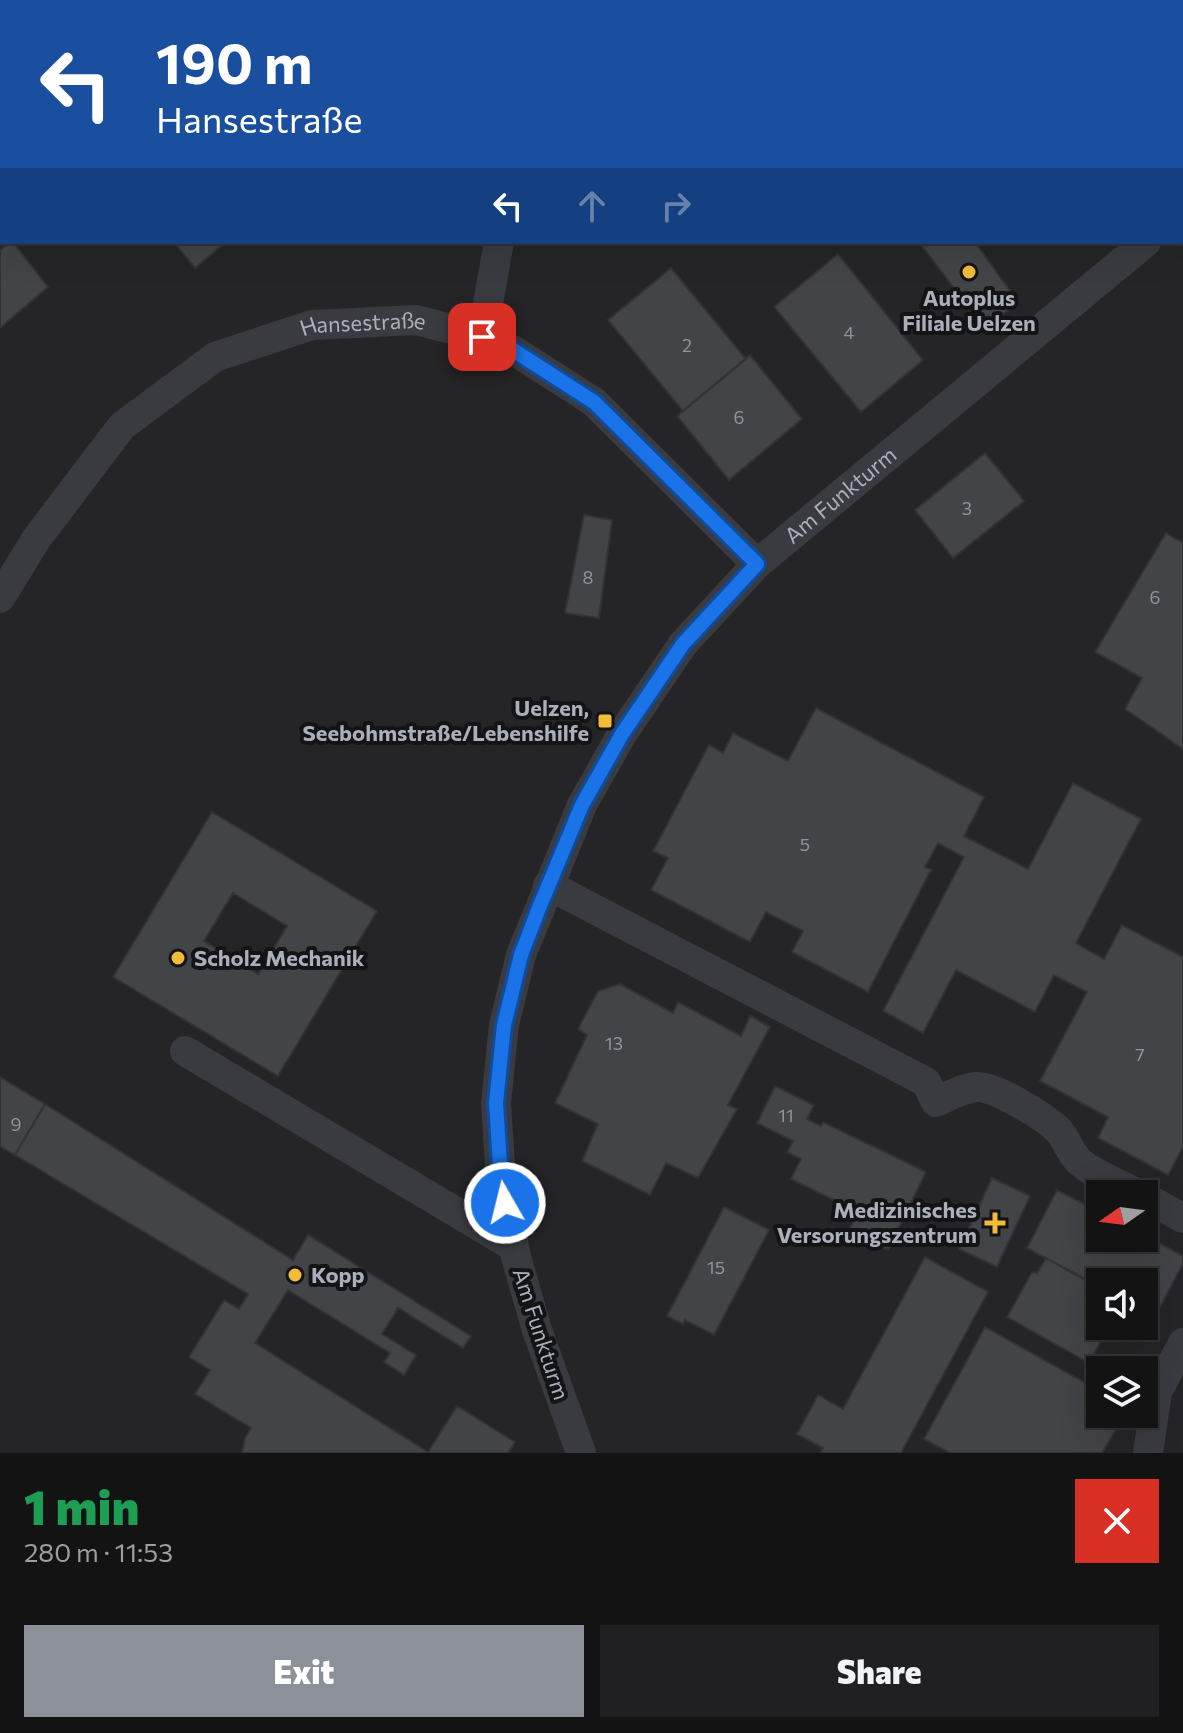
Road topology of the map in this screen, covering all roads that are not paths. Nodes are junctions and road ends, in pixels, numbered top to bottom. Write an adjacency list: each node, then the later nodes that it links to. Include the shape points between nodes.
1 (499, 244): 3 (street)
2 (1144, 244): 4 (street, Am Funkturm)
3 (482, 337): 4 (street, Hansestraße, via 513,350 594,402); 5 (street, Hansestraße, via 416,320 312,325 215,357 122,426 37,538)
4 (757, 564): 6 (street, Am Funkturm, via 683,644 622,734 582,805)
5 (0, 598)
6 (548, 885): 8 (street, via 926,1082 936,1102 968,1089 996,1091 1047,1120 1080,1163); 11 (street, Am Funkturm, via 514,983 496,1103 501,1181)
7 (185, 1051): 11 (street)
8 (1112, 1180)
9 (1158, 1205): 10 (street)
10 (1183, 1218)
11 (513, 1246): 13 (street, Am Funkturm)
12 (1183, 1343): 14 (street, via 1157,1392)
13 (581, 1453)
14 (1148, 1453)

